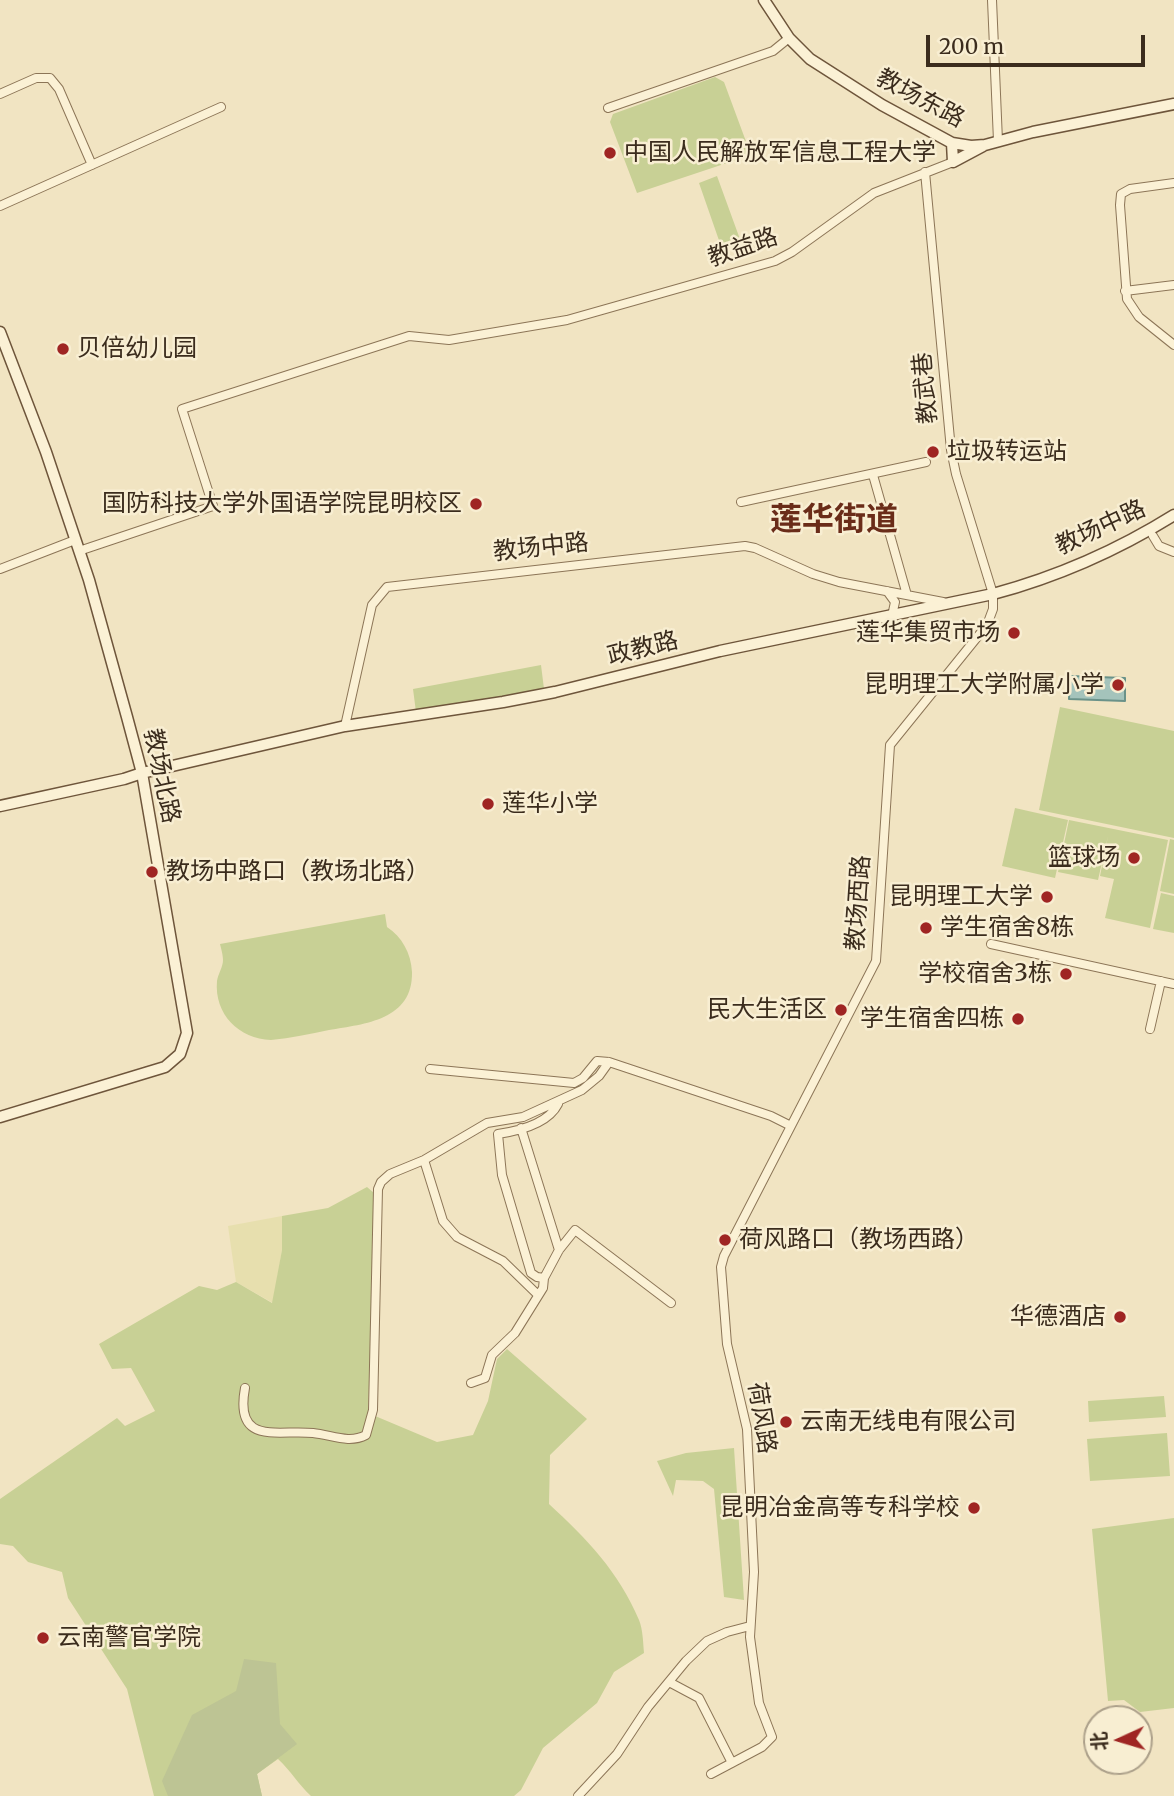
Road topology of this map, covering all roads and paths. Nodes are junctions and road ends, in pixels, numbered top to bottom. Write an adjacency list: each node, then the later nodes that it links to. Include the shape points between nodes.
1 (764, 0): 3 (street, 教场东路)
2 (992, 0): 8 (street)
3 (789, 38): 7 (street, via 773,51); 9 (street, 教场东路, via 810,59 871,99)
4 (0, 94): 12 (street, via 36,78 50,78)
5 (1174, 104): 8 (street, 教场东路)
6 (221, 107): 12 (street)
7 (608, 108)
8 (998, 141): 10 (street, 教场东路)
9 (952, 143): 10 (street, 教场东路); 11 (street)
10 (985, 145): 11 (street)
11 (953, 162): 13 (street, 教益路)
12 (92, 165): 15 (street)
13 (925, 172): 25 (street, 教益路, via 874,193 775,261 567,320 449,340 410,336 183,408 213,506); 29 (street, 教武巷, via 951,450)
14 (1174, 183): 17 (street, via 1130,188 1121,194)
15 (0, 206)
16 (1174, 285): 17 (street)
17 (1125, 291): 19 (street, via 1139,317)
18 (0, 332): 25 (street, 教场北路)
19 (1174, 345)
20 (926, 462): 21 (street)
21 (873, 475): 22 (street); 30 (street)
22 (741, 502)
23 (1174, 515): 29 (street, 教场中路, via 1109,551)
24 (1153, 536): 26 (street, via 1159,546)
25 (77, 546): 27 (street); 34 (street, 教场北路)
26 (1174, 552)
27 (0, 569)
28 (886, 590): 30 (street, 教场中路); 32 (street, via 895,603); 33 (street, 教场中路, via 813,574 745,546 387,587 372,605)
29 (993, 594): 31 (street, 教场中路); 44 (street, 教场西路, via 987,625 890,745 876,961)
30 (907, 595): 31 (street, 教场中路)
31 (949, 604): 32 (street, 政教路)
32 (892, 616): 33 (street, 政教路, via 503,702)
33 (345, 726): 34 (street)
34 (142, 773): 35 (street); 43 (street, 教场北路, via 187,1033 180,1054 165,1067)
35 (0, 806)
36 (991, 944): 37 (street)
37 (1161, 981): 38 (street); 39 (street)
38 (1174, 984)
39 (1150, 1029)
40 (609, 1062): 41 (street, via 597,1061 574,1083); 42 (street, via 599,1076); 44 (street)
41 (430, 1069)
42 (559, 1101): 45 (street, via 544,1118); 46 (street, via 523,1118 487,1122)
43 (0, 1118)
44 (791, 1126): 48 (street, 教场西路)
45 (522, 1128): 47 (street); 49 (street, via 498,1133 502,1175 531,1273)
46 (424, 1160): 50 (street, via 443,1221 457,1237 503,1261); 53 (street, via 390,1174 379,1189 373,1410 366,1435 356,1440 260,1432 247,1419)
47 (559, 1250): 49 (street); 51 (street, via 575,1230)
48 (724, 1256): 54 (street, 荷风路, via 727,1344 747,1429 754,1572)
49 (544, 1278): 50 (street)
50 (538, 1294): 52 (street, via 515,1333 492,1354 485,1378)
51 (671, 1303)
52 (471, 1383)
53 (245, 1388)
54 (750, 1626): 55 (street, via 707,1641); 56 (street, 荷风路, via 759,1703 772,1737)
55 (669, 1682): 56 (street, via 699,1698); 58 (street, via 617,1754)
56 (732, 1763): 57 (street)
57 (711, 1774)
58 (578, 1796)

